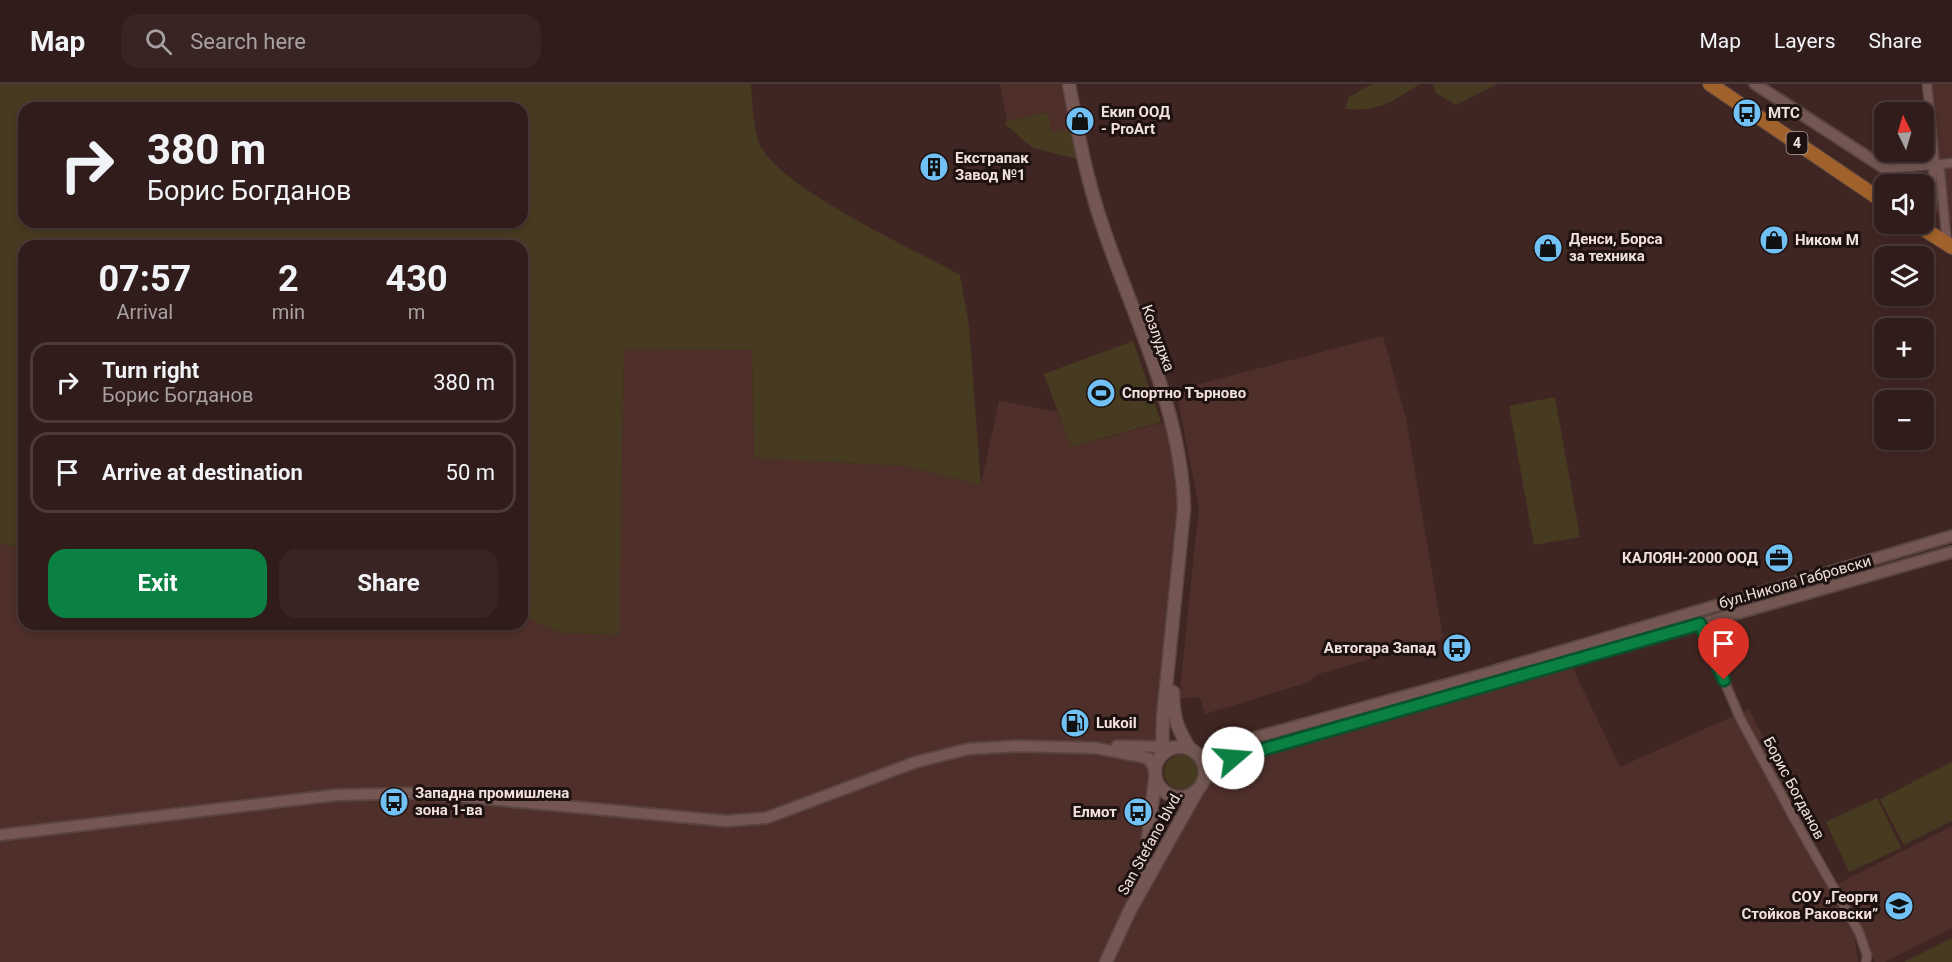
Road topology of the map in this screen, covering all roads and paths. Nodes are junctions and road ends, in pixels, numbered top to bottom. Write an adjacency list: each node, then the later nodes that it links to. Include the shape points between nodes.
1 (1069, 84): 15 (main road, Козлуджа, via 1093,196 1172,420 1181,459 1184,509)
2 (1710, 84): 9 (main road, 4)
3 (1755, 84): 7 (street)
4 (1927, 84): 6 (street)
5 (1952, 163): 6 (street)
6 (1935, 164): 7 (street); 8 (street); 11 (street, via 1940,171)
7 (1886, 169)
8 (1932, 174)
9 (1874, 195)
10 (1933, 234): 11 (main road)
11 (1950, 245)
12 (1952, 536): 18 (street, бул.Никола Габровски, via 1474,677)
13 (1952, 552): 14 (street, бул.Никола Габровски)
14 (1700, 624): 20 (street, бул.Никола Габровски, via 1245,754 1221,763); 24 (street, Борис Богданов, via 1740,718 1859,932)
15 (1172, 642): 17 (main road, Козлуджа, via 1163,717); 18 (main road, Козлуджа, via 1173,713 1177,729)
16 (1096, 748): 17 (street); 19 (street, via 1148,758); 21 (street, via 1018,746 958,751 916,762 766,818 745,821 412,794 336,795)
17 (1167, 749): 18 (main road); 19 (main road)
18 (1195, 752): 20 (main road, via 1206,770)
19 (1155, 773): 20 (main road, via 1161,789 1172,796 1186,797); 22 (main road, San Stefano blvd., via 1144,865)
20 (1201, 786): 22 (main road, San Stefano blvd.)
21 (0, 835)
22 (1130, 910): 23 (main road, San Stefano blvd.)
23 (1106, 962)
24 (1866, 962)

